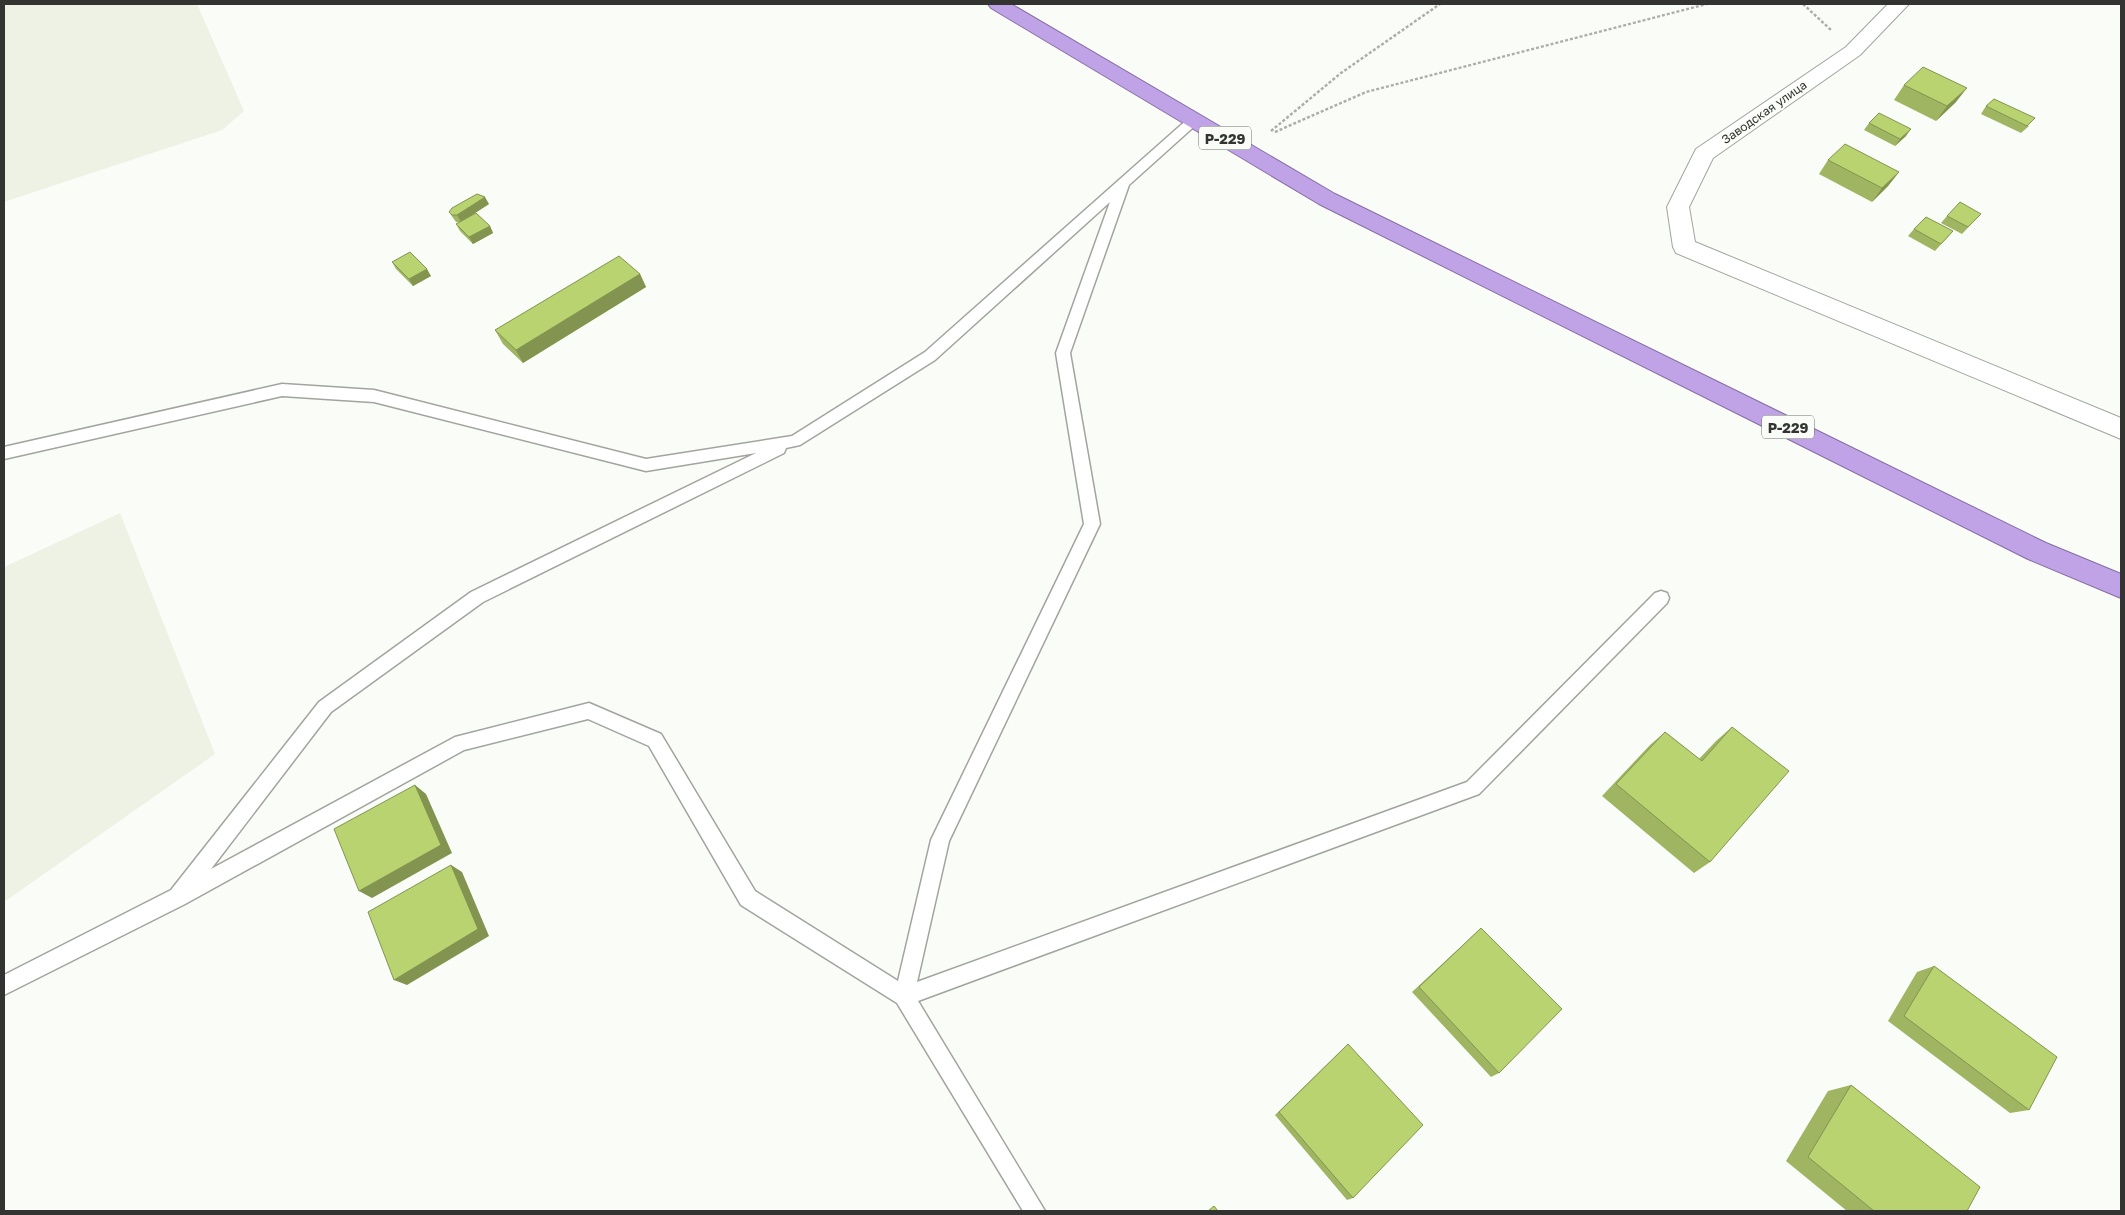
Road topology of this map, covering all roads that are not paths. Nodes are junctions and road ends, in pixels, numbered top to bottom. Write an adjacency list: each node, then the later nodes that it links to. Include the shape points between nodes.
1 (998, 4): 3 (highway, Р-229)
2 (1899, 4): 5 (street, Заводская улица, via 1853,51 1704,154 1678,206 1684,247)
3 (1194, 120): 4 (lane); 8 (highway, Р-229, via 1327,199 2036,551)
4 (1124, 183): 6 (lane, via 930,356); 12 (lane, via 1063,354 1092,524 940,840)
5 (2121, 429)
6 (795, 441): 7 (lane, via 646,465 374,396 282,390); 10 (lane, via 477,597 325,707)
7 (4, 453)
8 (2121, 586)
9 (1661, 598): 12 (lane, via 1474,788)
10 (178, 897): 11 (lane); 12 (lane, via 461,744 589,711 655,740 748,898)
11 (4, 985)
12 (904, 996): 13 (lane)
13 (1035, 1211)

